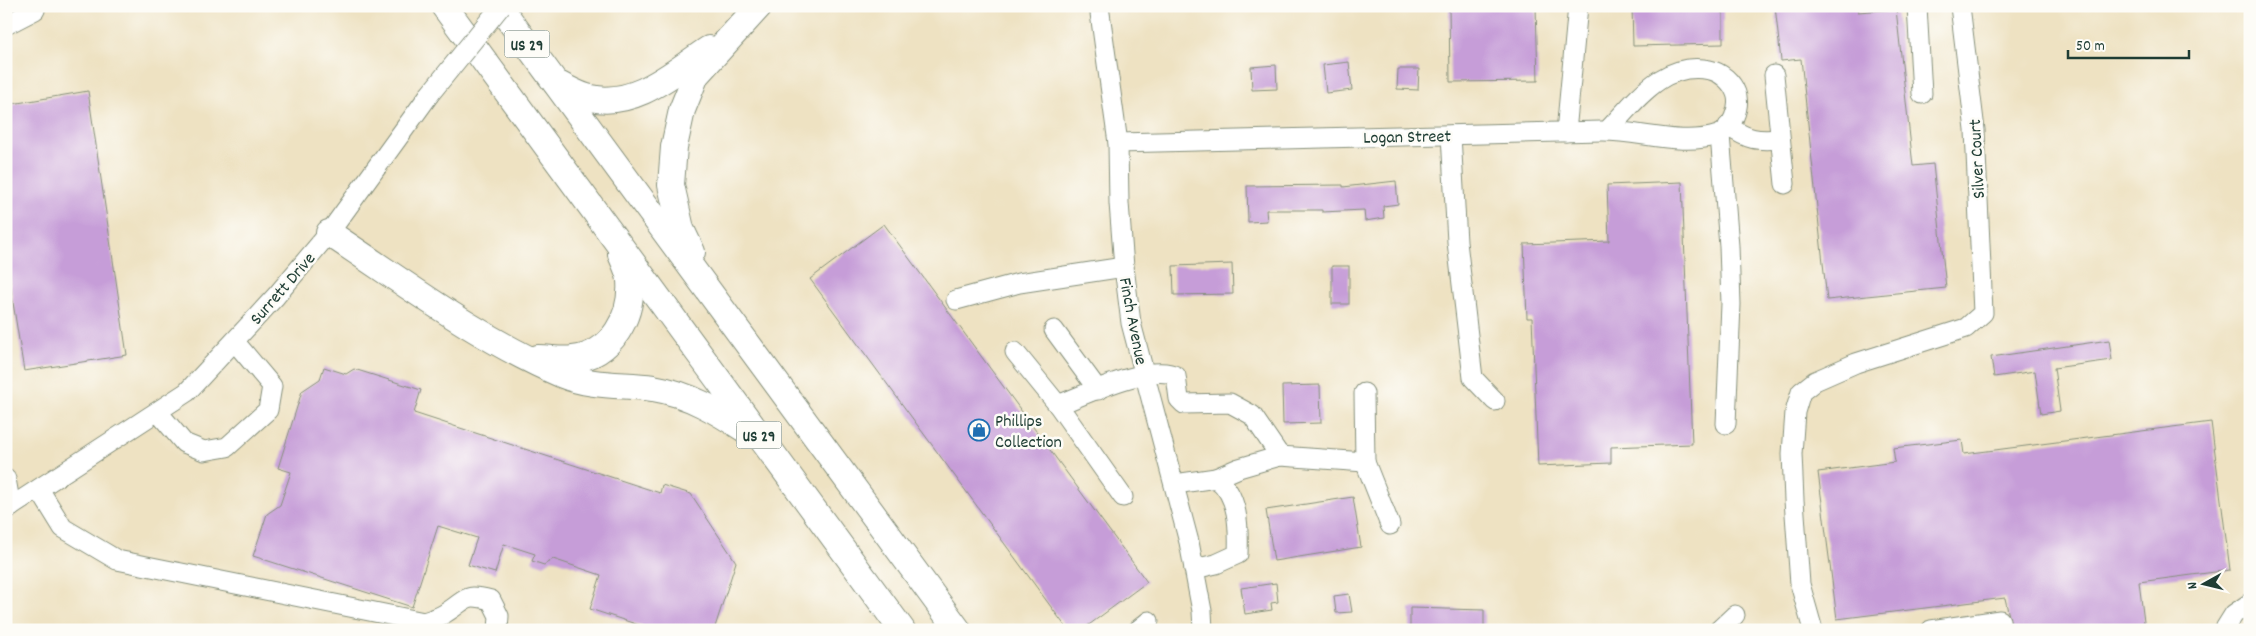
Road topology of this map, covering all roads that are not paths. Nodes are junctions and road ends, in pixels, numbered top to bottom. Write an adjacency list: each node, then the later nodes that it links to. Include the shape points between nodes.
1 (444, 6): 22 (highway, US 29)
2 (500, 6): 12 (highway, US 29); 21 (street, Surrett Drive, bridge, via 429,95)
3 (759, 6): 10 (highway)
4 (1099, 6): 19 (street, Finch Avenue)
5 (1578, 6): 16 (street)
6 (1917, 6): 13 (street)
7 (1960, 6): 55 (street, Silver Court, via 1975,130 1983,313 1966,328 1856,363 1815,381 1802,392 1795,412 1793,481 1800,584)
8 (35, 10): 9 (street)
9 (6, 25)
10 (735, 32): 12 (highway, via 646,90 614,100 591,98); 25 (highway, via 696,75 682,110 674,147 672,185 681,229)
11 (1774, 75): 18 (street)
12 (555, 82): 25 (highway, US 29)
13 (1922, 94)
14 (1724, 130): 15 (street, Logan Street, via 1695,138); 15 (street, via 1738,106 1730,82 1715,71 1689,67 1672,71 1654,82); 18 (street, via 1746,138); 36 (street, via 1731,304)
15 (1607, 131): 16 (street, Logan Street)
16 (1566, 132): 17 (street, Logan Street)
17 (1451, 135): 19 (street, Logan Street); 33 (street, via 1457,242 1473,378)
18 (1780, 139): 20 (street)
19 (1118, 143): 23 (street, Finch Avenue)
20 (1785, 184)
21 (329, 233): 27 (street, Surrett Drive); 29 (highway, via 476,330)
22 (616, 240): 29 (highway, via 630,279 627,308 619,333 600,351 574,360); 37 (highway, US 29)
23 (1124, 267): 24 (street, via 1019,283); 30 (street, Finch Avenue, via 1132,323)
24 (956, 300)
25 (718, 304): 52 (highway, US 29)
26 (1054, 330): 31 (street)
27 (235, 342): 35 (street, Surrett Drive, via 187,392); 35 (street, via 272,386 268,410 254,423 226,447 204,451 184,444)
28 (1015, 352): 34 (street)
29 (528, 358): 37 (highway, via 565,376 595,384 654,388 694,399 717,410)
30 (1145, 373): 31 (street); 38 (street, via 1171,373 1176,376 1184,404 1230,403 1252,415); 42 (street, Finch Avenue)
31 (1098, 390): 34 (street)
32 (1364, 393): 39 (street)
33 (1496, 401)
34 (1058, 405): 44 (street)
35 (158, 412): 43 (street, Surrett Drive)
36 (1726, 424)
37 (763, 441): 51 (highway, US 29)
38 (1280, 456): 39 (street); 40 (street)
39 (1366, 462): 46 (street)
40 (1216, 478): 42 (street); 47 (street, via 1224,484 1234,504 1239,532 1238,554)
41 (6, 479): 45 (street)
42 (1175, 484): 47 (street, Finch Avenue)
43 (39, 489): 45 (street, Surrett Drive); 50 (street, via 63,528 117,560 424,622 447,613 462,600 477,597 491,600 499,616)
44 (1123, 498)
45 (9, 508)
46 (1390, 525)
47 (1194, 569): 53 (street, Finch Avenue)
48 (2250, 603): 58 (street, via 2234,614)
49 (1735, 615): 54 (street)
50 (498, 630)
51 (902, 630)
52 (958, 630)
53 (1203, 630)
54 (1719, 630)
55 (1813, 630)
56 (1931, 630): 57 (street, via 2000,620)
57 (2001, 630)
58 (2224, 630)

